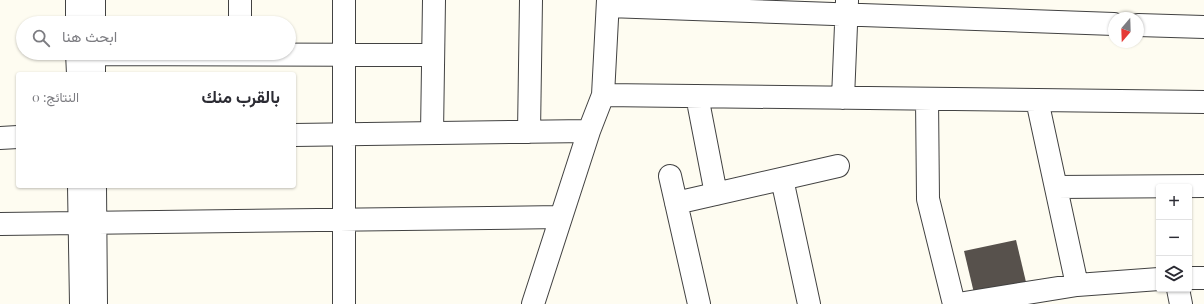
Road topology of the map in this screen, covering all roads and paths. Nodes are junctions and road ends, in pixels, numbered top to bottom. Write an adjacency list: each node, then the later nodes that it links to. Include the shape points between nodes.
1 (77, 0): 9 (street)
2 (94, 0): 10 (street)
3 (240, 0): 11 (street)
4 (344, 0): 16 (street)
5 (434, 0): 17 (street)
6 (531, 0): 25 (street)
7 (608, 3): 8 (street); 18 (street)
8 (847, 7): 12 (street); 20 (street)
9 (77, 16)
10 (94, 16)
11 (240, 16)
12 (1108, 24)
13 (1144, 25): 14 (street)
14 (1204, 27)
15 (296, 54): 16 (street)
16 (344, 54): 17 (street); 28 (street)
17 (433, 55): 26 (street)
18 (603, 95): 19 (street); 24 (street)
19 (697, 96): 20 (street); 38 (street)
20 (843, 98): 21 (street)
21 (927, 99): 22 (street); 55 (street, via 928,199)
22 (1037, 100): 23 (street); 35 (street)
23 (1204, 102)
24 (589, 131): 25 (street); 40 (street)
25 (530, 132): 26 (street)
26 (432, 133): 28 (street)
27 (296, 134): 28 (street)
28 (344, 134): 41 (street)
29 (16, 137): 30 (street)
30 (0, 138)
31 (838, 166): 33 (street)
32 (670, 176): 39 (street)
33 (782, 179): 38 (street); 54 (street)
34 (1204, 186): 35 (street)
35 (1056, 187): 47 (street)
36 (79, 188): 42 (street)
37 (95, 188): 42 (street)
38 (716, 194): 39 (street)
39 (676, 203): 53 (street)
40 (561, 217): 41 (street); 52 (street)
41 (344, 220): 42 (street); 51 (street)
42 (88, 223): 43 (street); 49 (street); 50 (street)
43 (0, 224)
44 (1192, 278): 45 (street)
45 (1204, 278)
46 (1156, 279): 47 (street)
47 (1077, 285): 56 (street)
48 (1179, 292): 57 (street)
49 (81, 304)
50 (96, 304)
51 (344, 304)
52 (533, 304)
53 (699, 304)
54 (809, 304)
55 (954, 304)
56 (958, 304)
57 (1181, 304)

